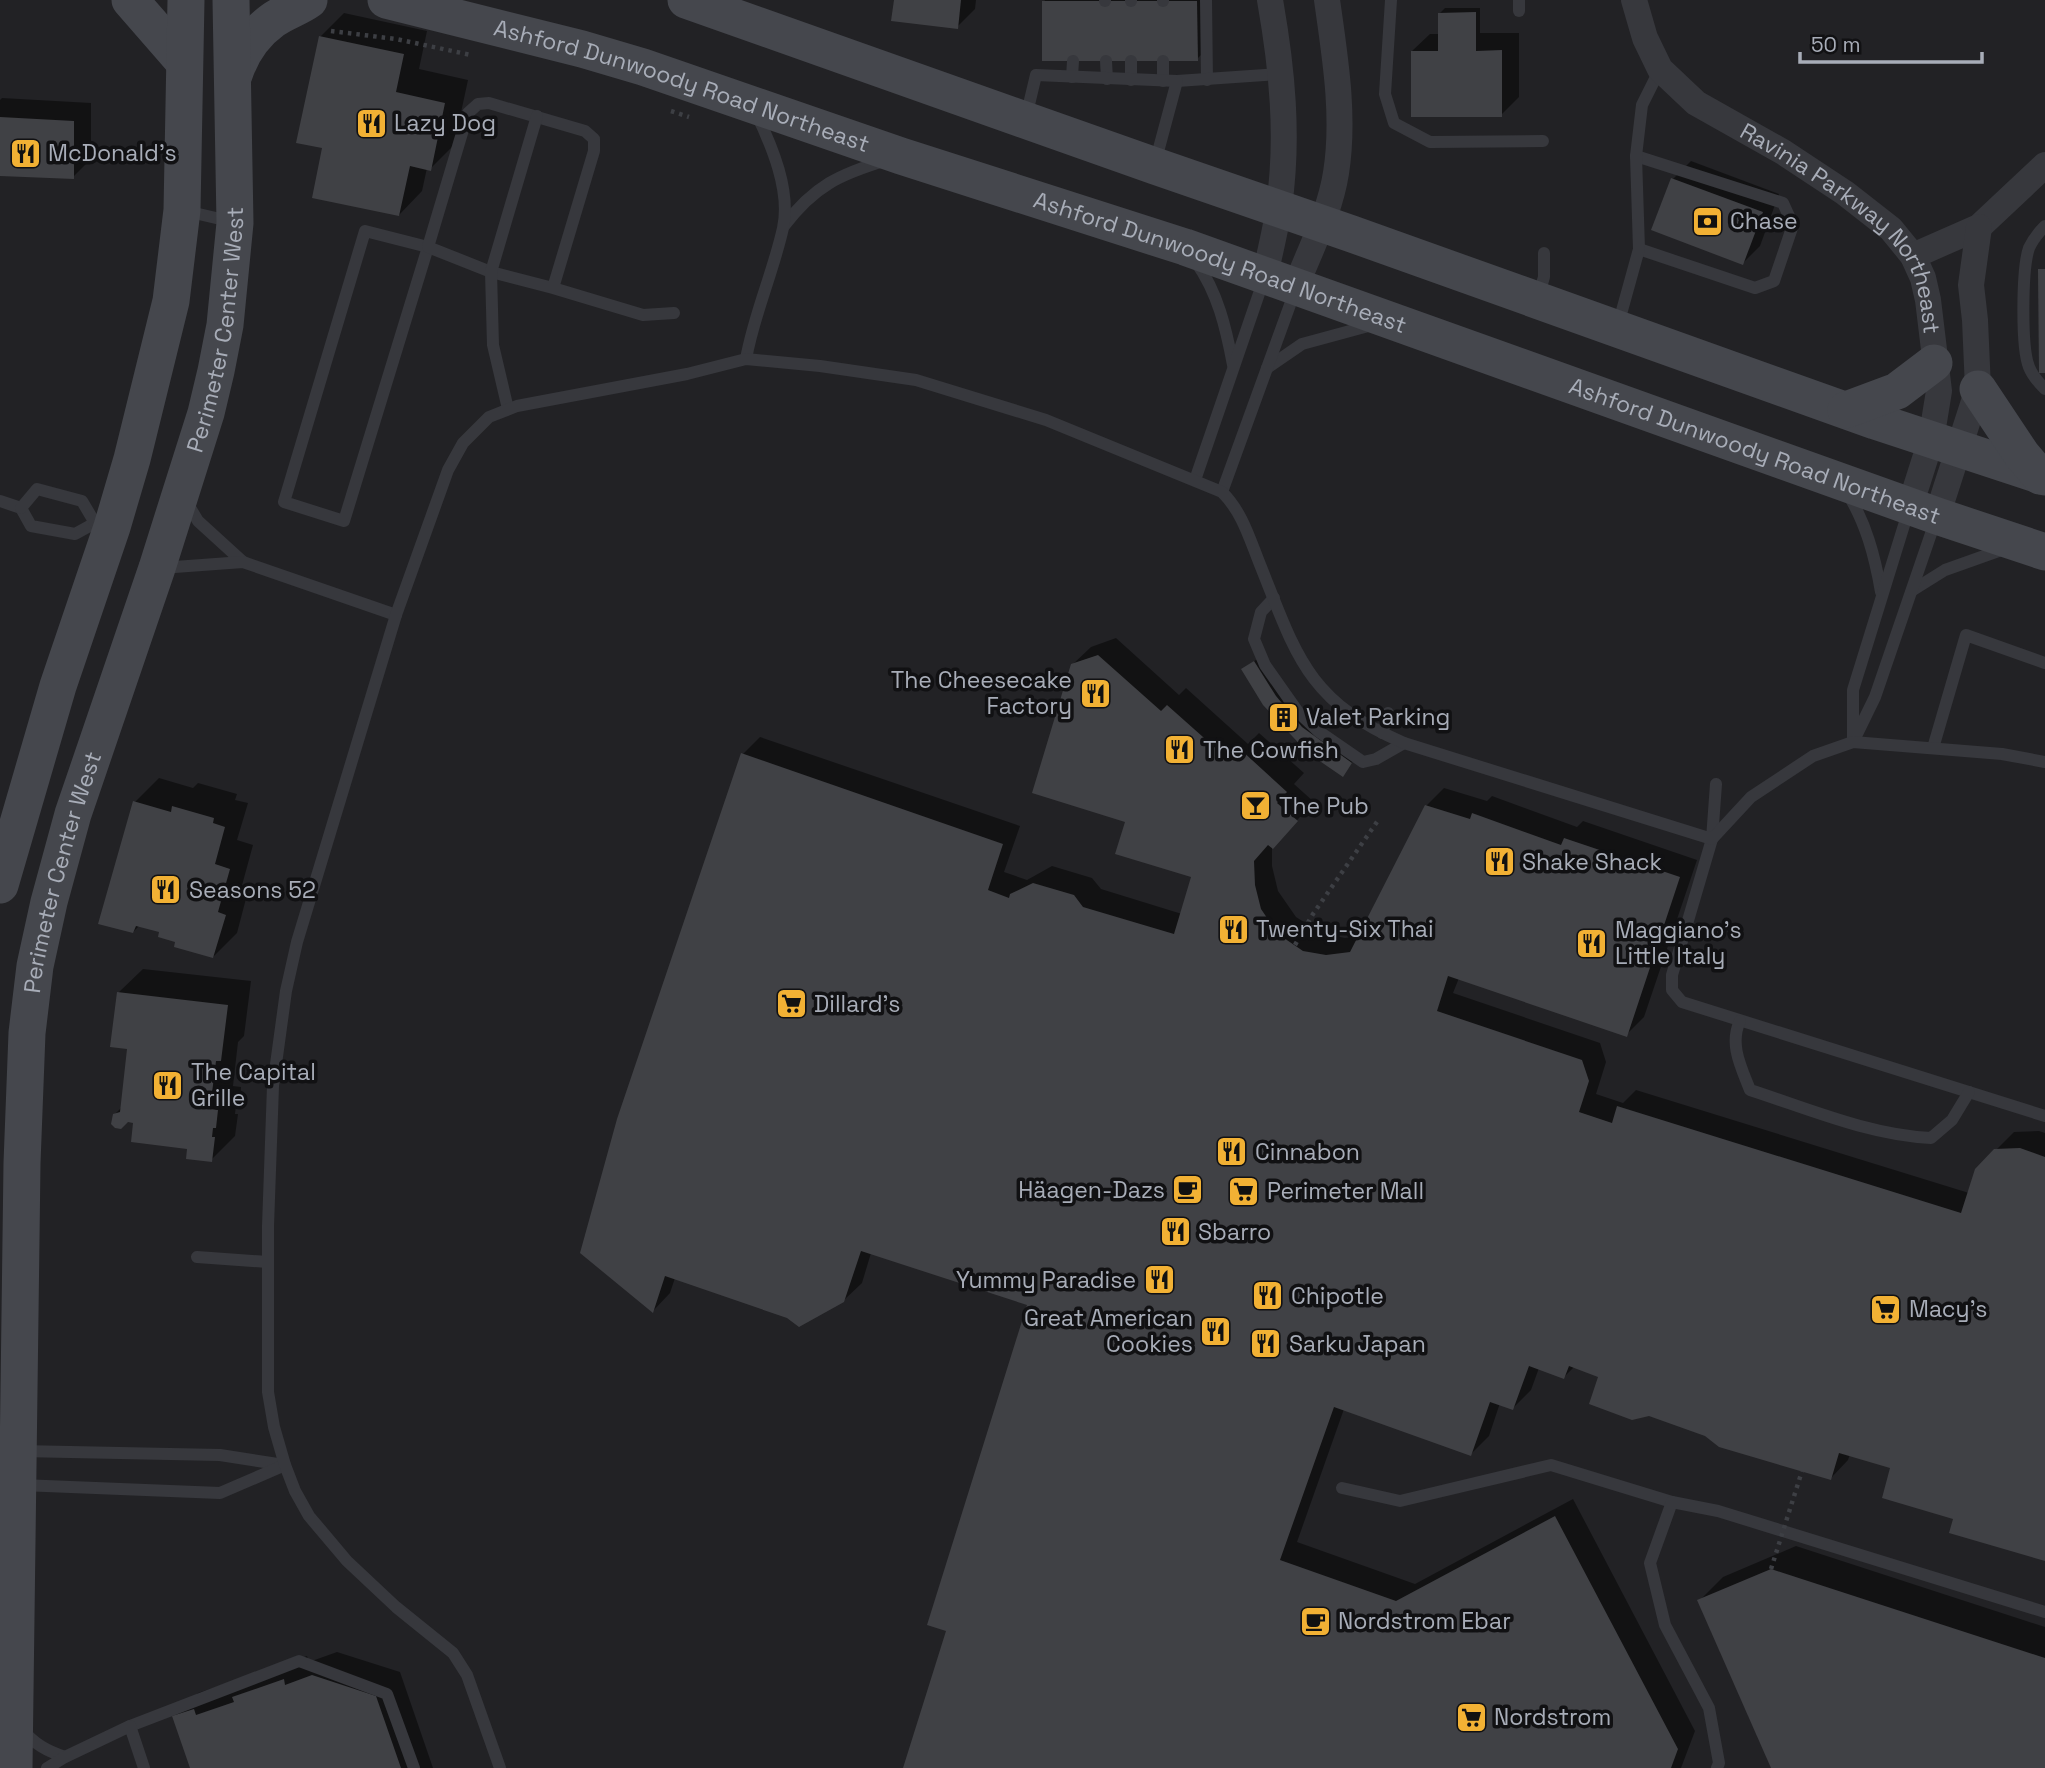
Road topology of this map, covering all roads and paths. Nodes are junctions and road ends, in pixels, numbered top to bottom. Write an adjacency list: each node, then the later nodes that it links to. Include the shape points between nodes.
1 (130, 0): 18 (main road)
2 (186, 0): 18 (main road, Perimeter Center West)
3 (231, 0): 21 (main road, Perimeter Center West)
4 (309, 0): 21 (main road, via 274,19 258,34)
5 (386, 0): 27 (main road, Ashford Dunwoody Road Northeast, via 582,49)
6 (1206, 0): 25 (lane)
7 (1270, 0): 20 (street)
8 (1327, 0): 40 (street, via 1340,141)
9 (1391, 0): 32 (lane, via 1385,94 1395,123 1430,142)
10 (1634, 0): 19 (street, Ravinia Parkway Northeast)
11 (694, 1): 31 (main road)
12 (331, 31): 13 (path)
13 (477, 56)
14 (1073, 61): 22 (lane)
15 (1106, 61): 23 (lane)
16 (1131, 61): 24 (lane)
17 (1163, 61): 26 (lane)
18 (184, 62): 38 (main road, Perimeter Center West)
19 (1660, 69): 34 (lane, via 1642,105); 48 (street, Ravinia Parkway Northeast, via 1696,103 1845,193 1891,229)
20 (1280, 74): 25 (lane); 37 (street, via 1284,151)
21 (233, 76): 39 (main road, Perimeter Center West)
22 (1072, 77): 23 (lane); 31 (lane, via 1036,75)
23 (1107, 79): 24 (lane)
24 (1131, 80): 26 (lane)
25 (1207, 80): 26 (lane)
26 (1170, 81): 36 (lane)
27 (751, 103): 33 (main road, Ashford Dunwoody Road Northeast); 41 (lane, via 777,163)
28 (668, 110): 30 (path)
29 (537, 116): 44 (lane, via 489,103 478,104 468,113); 49 (lane); 51 (lane, via 585,131 594,139)
30 (694, 118)
31 (1025, 120): 36 (main road)
32 (1543, 141)
33 (901, 156): 41 (lane, via 824,186 801,203); 45 (main road, Ashford Dunwoody Road Northeast)
34 (1636, 156): 46 (lane); 46 (lane, via 1783,204 1793,225 1774,281 1755,288)
35 (2045, 165): 43 (street)
36 (1155, 166): 37 (main road)
37 (1279, 208): 40 (main road); 50 (street)
38 (182, 210): 39 (lane); 73 (main road, Perimeter Center West, via 162,340 132,459)
39 (235, 223): 69 (main road, Perimeter Center West, via 216,371)
40 (1321, 223): 50 (street); 52 (main road)
41 (784, 226): 56 (lane)
42 (2045, 226): 61 (lane, via 2029,248 2024,313 2029,369)
43 (1979, 227): 48 (street); 60 (street, Ravinia Parkway Northeast, via 1971,285)
44 (429, 247): 44 (lane, via 365,231 284,502 344,521); 49 (lane)
45 (1185, 247): 50 (main road, Ashford Dunwoody Road Northeast); 59 (lane, via 1216,299)
46 (1639, 248): 55 (lane)
47 (1544, 253): 52 (lane, via 1544,277)
48 (1913, 256): 57 (street, Ravinia Parkway Northeast, via 1928,300)
49 (491, 272): 51 (lane); 62 (lane, via 493,345)
50 (1281, 281): 54 (main road, Ashford Dunwoody Road Northeast); 58 (lane); 59 (lane)
51 (553, 288): 53 (lane, via 643,315)
52 (1537, 300): 55 (main road)
53 (674, 313)
54 (1394, 321): 58 (lane, via 1302,344); 66 (main road, Ashford Dunwoody Road Northeast)
55 (1618, 328): 63 (main road)
56 (746, 359): 62 (lane); 67 (lane, via 915,380 1046,420)
57 (1934, 363): 63 (main road, via 1897,391); 64 (street, Ravinia Parkway Northeast)
58 (1267, 368): 68 (lane)
59 (1234, 369): 67 (lane)
60 (1978, 389): 64 (street, Ravinia Parkway Northeast); 65 (main road)
61 (2045, 389)
62 (508, 409): 80 (lane, via 489,417 463,443 448,470)
63 (1846, 410): 64 (main road)
64 (1945, 445): 65 (main road); 72 (street, Ravinia Parkway Northeast)
65 (2042, 477)
66 (1834, 478): 72 (main road, Ashford Dunwoody Road Northeast); 78 (lane, via 1860,517)
67 (1195, 481): 68 (lane)
68 (1222, 492): 79 (lane, via 1240,514)
69 (180, 493): 75 (main road, Perimeter Center West); 76 (lane, via 198,521)
70 (0, 501): 71 (lane)
71 (21, 508): 73 (lane, via 31,526 75,534); 73 (lane, via 37,489 82,501)
72 (1923, 511): 74 (main road, Ashford Dunwoody Road Northeast); 77 (lane); 78 (lane)
73 (104, 525): 75 (main road); 91 (main road, Perimeter Center West)
74 (2033, 548): 77 (lane, via 1951,567)
75 (162, 555): 76 (lane); 100 (main road, Perimeter Center West, via 73,814 35,966 27,1033)
76 (243, 562): 80 (lane)
77 (1912, 590): 84 (lane, via 1875,697)
78 (1882, 597): 84 (lane, via 1853,690)
79 (1274, 598): 83 (lane, via 1287,636 1321,690); 85 (lane, via 1261,612 1254,639 1265,665 1298,712 1363,762)
80 (396, 615): 98 (lane, via 286,991 273,1086)
81 (2045, 663): 86 (lane, via 1966,635)
82 (1388, 713): 83 (lane)
83 (1382, 733): 85 (lane)
84 (1853, 741): 86 (lane); 90 (lane, via 1813,756 1751,797)
85 (1404, 743): 90 (lane)
86 (1933, 748): 87 (lane)
87 (2045, 762)
88 (1716, 784): 90 (lane)
89 (1380, 820): 93 (path)
90 (1712, 839): 94 (lane, via 1672,975 1672,990 1682,1003)
91 (5, 849): 92 (main road, Perimeter Center West)
92 (0, 886)
93 (1295, 945)
94 (1740, 1021): 95 (lane); 95 (lane, via 1735,1032 1737,1057 1750,1090 1839,1120 1931,1138 1952,1119)
95 (1969, 1092): 96 (lane)
96 (2045, 1116)
97 (198, 1257): 98 (lane)
98 (268, 1262): 99 (lane, via 268,1392)
99 (285, 1465): 100 (lane, via 220,1455); 100 (lane, via 220,1493); 113 (lane, via 310,1516 347,1561 453,1653 467,1675)
100 (9, 1467): 106 (main road, Perimeter Center West)
101 (1802, 1471): 104 (path, bridge)
102 (1342, 1488): 103 (lane, via 1400,1501 1550,1465)
103 (1672, 1502): 105 (lane, via 1718,1511); 114 (lane, via 1650,1563 1665,1625 1709,1708)
104 (1771, 1569)
105 (2045, 1612)
106 (16, 1720): 108 (lane, via 31,1740); 109 (main road, Perimeter Center West)
107 (130, 1726): 108 (lane); 111 (lane); 112 (lane, via 299,1661 387,1694)
108 (65, 1757): 110 (lane)
109 (14, 1768)
110 (47, 1768)
111 (144, 1768)
112 (414, 1768)
113 (500, 1768)
114 (1717, 1768)

